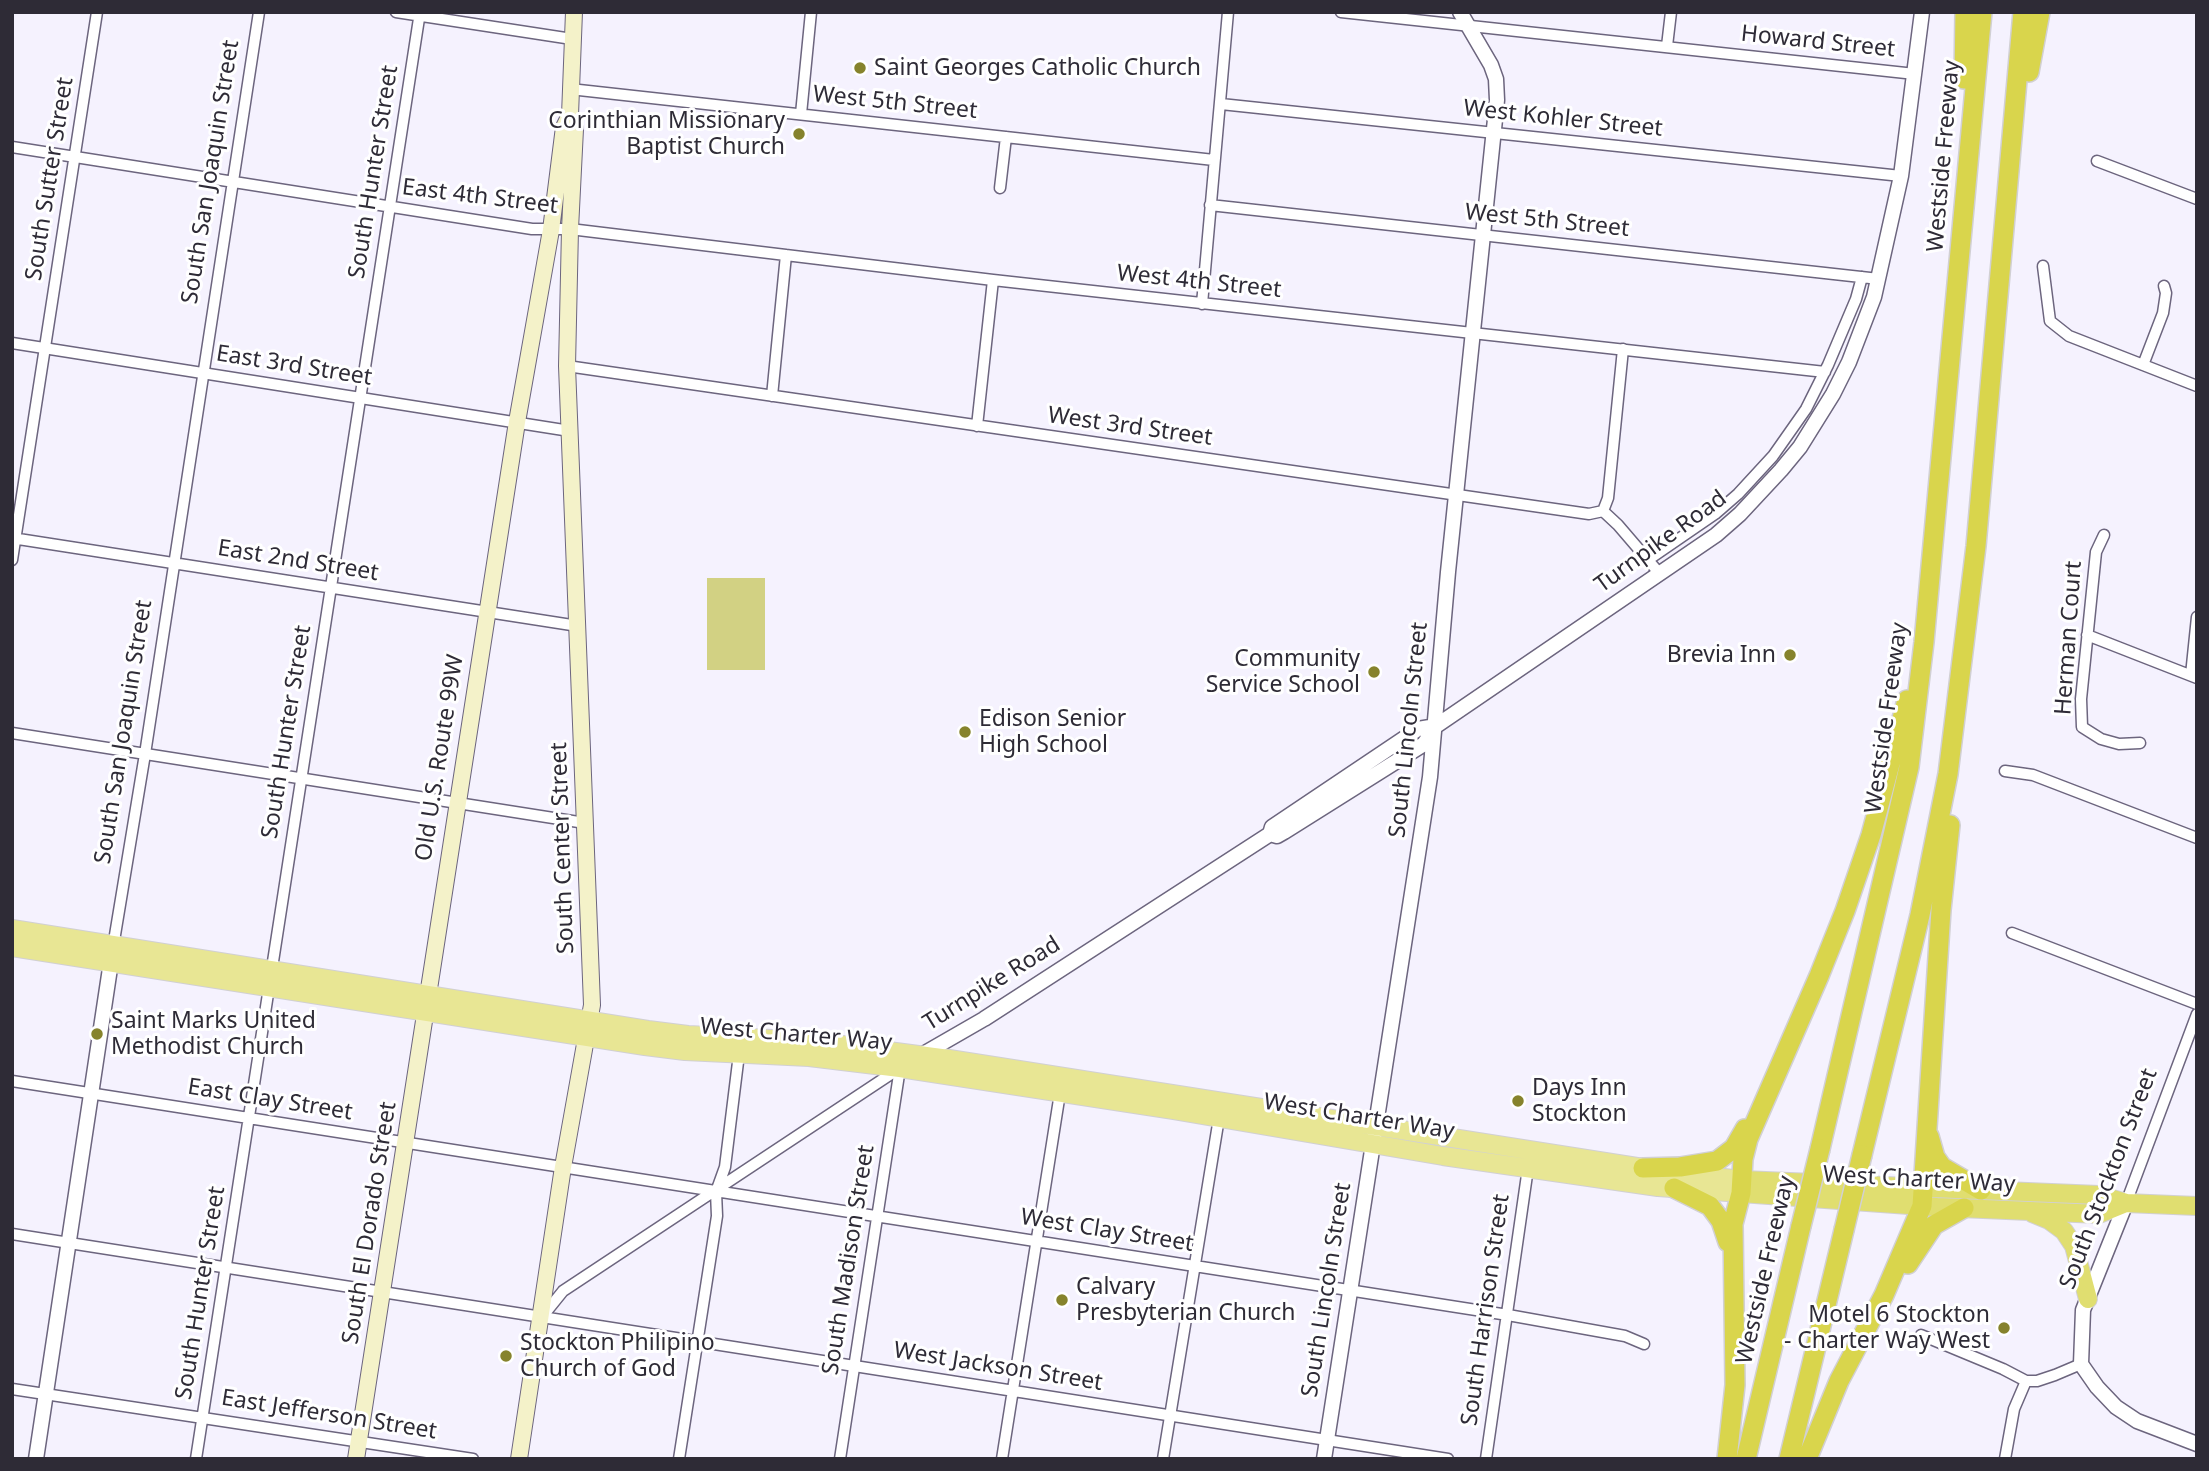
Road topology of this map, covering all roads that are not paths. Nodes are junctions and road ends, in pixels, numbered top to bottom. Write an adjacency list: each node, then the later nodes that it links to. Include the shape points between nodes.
1 (97, 12): 29 (street, South Sutter Street)
2 (258, 12): 33 (street, South San Joaquin Street)
3 (396, 12): 15 (street)
4 (574, 12): 17 (main road, Old U.S. Route 99W)
5 (811, 12): 22 (street)
6 (1228, 12): 21 (street)
7 (1342, 12): 16 (street, Howard Street)
8 (1460, 12): 16 (street, South Lincoln Street)
9 (1671, 12): 18 (street)
10 (1922, 12): 19 (street, Turnpike Road)
11 (1965, 12): 25 (highway, via 1964,88)
12 (1982, 12): 25 (highway, Westside Freeway)
13 (2023, 12): 24 (highway)
14 (2040, 12): 24 (highway, via 2024,98)
15 (420, 14): 17 (street); 37 (street, South Hunter Street)
16 (1469, 26): 18 (street, Howard Street); 26 (street, South Lincoln Street, via 1496,79)
17 (572, 39): 20 (main road, Old U.S. Route 99W)
18 (1667, 47): 19 (street, Howard Street)
19 (1915, 74): 32 (street, Turnpike Road)
20 (570, 89): 22 (street, West 5th Street); 23 (main road, Old U.S. Route 99W)
21 (1221, 104): 26 (street, West Kohler Street); 30 (street)
22 (801, 114): 27 (street, West 5th Street)
23 (570, 115): 38 (main road, Old U.S. Route 99W, via 575,129); 39 (main road, Old U.S. Route 99W, via 564,127)
24 (2013, 123): 82 (highway, via 1976,546)
25 (1971, 125): 75 (highway, Westside Freeway)
26 (1493, 133): 32 (street, West Kohler Street); 40 (street, South Lincoln Street)
27 (1006, 136): 30 (street, West 5th Street); 34 (street)
28 (12, 147): 29 (street, East 4th Street)
29 (75, 157): 33 (street, East 4th Street); 50 (street, South Sutter Street)
30 (1214, 160): 36 (street)
31 (2096, 161): 35 (street)
32 (1901, 176): 44 (street, Turnpike Road)
33 (233, 182): 37 (street, East 4th Street); 55 (street, South San Joaquin Street)
34 (1000, 188)
35 (2197, 199)
36 (1210, 205): 40 (street, West 5th Street); 47 (street)
37 (390, 207): 39 (street, East 4th Street); 58 (street, South Hunter Street)
38 (569, 229): 39 (street, East 4th Street); 41 (street, West 4th Street); 53 (main road, South Center Street)
39 (551, 230): 59 (main road, Old U.S. Route 99W)
40 (1482, 235): 43 (street, West 5th Street); 48 (street, South Lincoln Street)
41 (786, 255): 45 (street, West 4th Street); 57 (street)
42 (2042, 266): 52 (street, via 2050,321 2069,336)
43 (1862, 277): 44 (street, West 5th Street); 54 (street)
44 (1879, 279): 69 (street, Turnpike Road, via 1849,362 1800,447 1740,514)
45 (993, 280): 47 (street, West 4th Street); 60 (street)
46 (2164, 286): 52 (street, via 2163,313)
47 (1202, 304): 48 (street, West 4th Street)
48 (1472, 332): 51 (street, West 4th Street); 62 (street, South Lincoln Street)
49 (12, 343): 50 (street, East 3rd Street)
50 (45, 348): 55 (street, East 3rd Street); 65 (street, South Sutter Street)
51 (1623, 349): 54 (street, West 4th Street); 63 (street)
52 (2143, 365): 56 (street)
53 (567, 366): 57 (street, West 3rd Street); 61 (main road, South Center Street)
54 (1825, 372): 67 (street, via 1792,431 1755,476 1715,514)
55 (203, 373): 58 (street, East 3rd Street); 68 (street, South San Joaquin Street)
56 (2197, 386)
57 (772, 396): 60 (street, West 3rd Street)
58 (360, 398): 59 (street, East 3rd Street); 70 (street, South Hunter Street)
59 (517, 422): 61 (street, East 3rd Street); 71 (main road, Old U.S. Route 99W)
60 (977, 426): 62 (street, West 3rd Street)
61 (570, 430): 73 (main road, South Center Street)
62 (1456, 495): 63 (street, West 3rd Street, via 1589,514); 77 (street, South Lincoln Street)
63 (1603, 511): 67 (street)
64 (2104, 535): 74 (street, Herman Court, via 2096,552)
65 (14, 538): 66 (street, South Sutter Street); 68 (street, East 2nd Street)
66 (12, 560)
67 (1648, 560): 69 (street)
68 (173, 563): 70 (street, East 2nd Street); 80 (street, South San Joaquin Street)
69 (1660, 574): 77 (street, Turnpike Road)
70 (331, 588): 71 (street, East 2nd Street); 83 (street, South Hunter Street)
71 (488, 612): 73 (street, East 2nd Street); 84 (main road, Old U.S. Route 99W)
72 (2197, 617): 76 (street)
73 (578, 626): 85 (main road, South Center Street)
74 (2087, 635): 76 (street); 79 (street, Herman Court, via 2082,727 2119,744)
75 (1924, 642): 101 (highway, via 1871,835 1845,911); 163 (highway, Westside Freeway, bridge, via 1909,767)
76 (2194, 676)
77 (1436, 726): 97 (street, Turnpike Road, via 1424,744); 108 (street, South Lincoln Street)
78 (12, 733): 80 (street)
79 (2140, 743)
80 (145, 754): 83 (street); 90 (street, South San Joaquin Street)
81 (2005, 771): 86 (street, via 2033,775)
82 (1948, 774): 107 (highway, via 1952,809); 164 (highway, bridge, via 1920,915)
83 (301, 778): 84 (street); 91 (street, South Hunter Street)
84 (458, 803): 85 (street); 92 (main road, Old U.S. Route 99W)
85 (585, 823): 95 (main road, South Center Street, via 592,1005)
86 (2197, 838)
87 (12, 929): 90 (main road)
88 (2012, 933): 93 (street)
89 (12, 947): 90 (main road)
90 (112, 955): 91 (main road); 102 (street, South San Joaquin Street)
91 (270, 979): 92 (main road); 105 (street, South Hunter Street)
92 (427, 1003): 95 (main road); 109 (main road, South El Dorado Street)
93 (2197, 1004)
94 (2197, 1014): 119 (street, South Stockton Street)
95 (588, 1028): 96 (main road, West Charter Way, via 659,1048); 97 (main road, West Charter Way, via 812,1041); 111 (main road, South Center Street)
96 (739, 1054): 98 (main road, West Charter Way, via 809,1057); 117 (street, via 725,1167)
97 (919, 1056): 98 (street, Turnpike Road); 100 (main road, West Charter Way)
98 (900, 1069): 103 (main road, West Charter Way); 117 (street, Turnpike Road); 123 (street, South Madison Street)
99 (12, 1081): 102 (street, East Clay Street)
100 (1110, 1086): 103 (main road, via 1105,1092 1064,1087); 104 (main road, West Charter Way)
101 (1770, 1086): 113 (highway, via 1738,1143 1724,1158 1706,1165); 114 (highway, via 1748,1139)
102 (91, 1093): 105 (street, East Clay Street); 126 (street, South San Joaquin Street)
103 (1060, 1093): 106 (main road, West Charter Way); 125 (street)
104 (1272, 1111): 106 (main road, via 1261,1117 1227,1113); 108 (main road, West Charter Way)
105 (248, 1118): 109 (street, East Clay Street); 129 (street, South Hunter Street)
106 (1219, 1118): 108 (main road, West Charter Way); 128 (street)
107 (1927, 1127): 116 (highway, via 1942,1167); 118 (highway)
108 (1375, 1135): 110 (main road, West Charter Way); 112 (main road, West Charter Way); 130 (street, South Lincoln Street)
109 (405, 1143): 111 (street, East Clay Street); 131 (main road, South El Dorado Street)
110 (1601, 1161): 112 (main road, via 1586,1168 1543,1161); 113 (main road, West Charter Way)
111 (563, 1167): 117 (street, West Clay Street); 135 (main road, South Center Street)
112 (1528, 1168): 115 (main road, West Charter Way); 134 (street, South Harrison Street)
113 (1643, 1168): 114 (main road, West Charter Way)
114 (1741, 1186): 115 (main road, West Charter Way); 118 (highway, West Charter Way); 127 (highway)
115 (1674, 1188): 127 (highway, via 1717,1214)
116 (1982, 1190): 118 (highway, West Charter Way); 119 (highway, West Charter Way, via 2099,1195)
117 (716, 1192): 123 (street, West Clay Street); 135 (street, Turnpike Road, via 563,1291); 137 (street, via 717,1216)
118 (1922, 1196): 121 (highway, West Charter Way); 132 (highway)
119 (2126, 1203): 120 (highway, West Charter Way); 122 (highway, West Charter Way, via 2099,1214); 133 (street, South Stockton Street)
120 (2197, 1206)
121 (1964, 1208): 122 (highway, West Charter Way); 132 (highway, via 1934,1225 1896,1287)
122 (2025, 1210): 133 (highway, via 2064,1231 2074,1246)
123 (878, 1217): 125 (street, West Clay Street); 140 (street, South Madison Street)
124 (12, 1234): 126 (street, West Jackson Street)
125 (1035, 1241): 128 (street, West Clay Street); 143 (street)
126 (70, 1244): 129 (street, West Jackson Street); 144 (street, South San Joaquin Street)
127 (1732, 1257): 162 (highway, via 1735,1385)
128 (1193, 1266): 130 (street, West Clay Street); 145 (street)
129 (225, 1268): 131 (street, West Jackson Street); 146 (street, South Hunter Street)
130 (1349, 1291): 134 (street, West Clay Street); 147 (street, South Lincoln Street)
131 (382, 1292): 135 (street, West Jackson Street); 148 (main road, South El Dorado Street)
132 (1884, 1295): 165 (highway, via 1839,1381)
133 (2088, 1299): 139 (street, South Stockton Street, via 2081,1329)
134 (1508, 1315): 138 (street, West Clay Street, via 1625,1336); 161 (street, South Harrison Street)
135 (542, 1317): 137 (street, West Jackson Street); 154 (main road, South Center Street)
136 (1921, 1335): 141 (street)
137 (697, 1341): 140 (street, West Jackson Street); 155 (street)
138 (1644, 1344)
139 (2081, 1364): 141 (street); 149 (street, via 2116,1407 2137,1421)
140 (855, 1366): 143 (street, West Jackson Street); 156 (street, South Madison Street)
141 (2026, 1381): 166 (street, via 2014,1409)
142 (12, 1389): 144 (street, East Jefferson Street)
143 (1013, 1390): 145 (street, West Jackson Street); 157 (street)
144 (47, 1395): 146 (street, East Jefferson Street); 150 (street, South San Joaquin Street)
145 (1170, 1416): 147 (street, West Jackson Street); 158 (street)
146 (203, 1417): 148 (street, East Jefferson Street); 151 (street, South Hunter Street)
147 (1328, 1440): 159 (street, South Lincoln Street); 160 (street, West Jackson Street)
148 (359, 1441): 152 (main road, South El Dorado Street); 153 (street, East Jefferson Street)
149 (2197, 1444)
150 (36, 1459)
151 (196, 1459)
152 (356, 1459)
153 (473, 1459)
154 (519, 1459)
155 (679, 1459)
156 (840, 1459)
157 (1002, 1459)
158 (1163, 1459)
159 (1324, 1459)
160 (1448, 1459)
161 (1486, 1459)
162 (1727, 1459)
163 (1746, 1459)
164 (1789, 1459)
165 (1807, 1459)
166 (2005, 1459)

